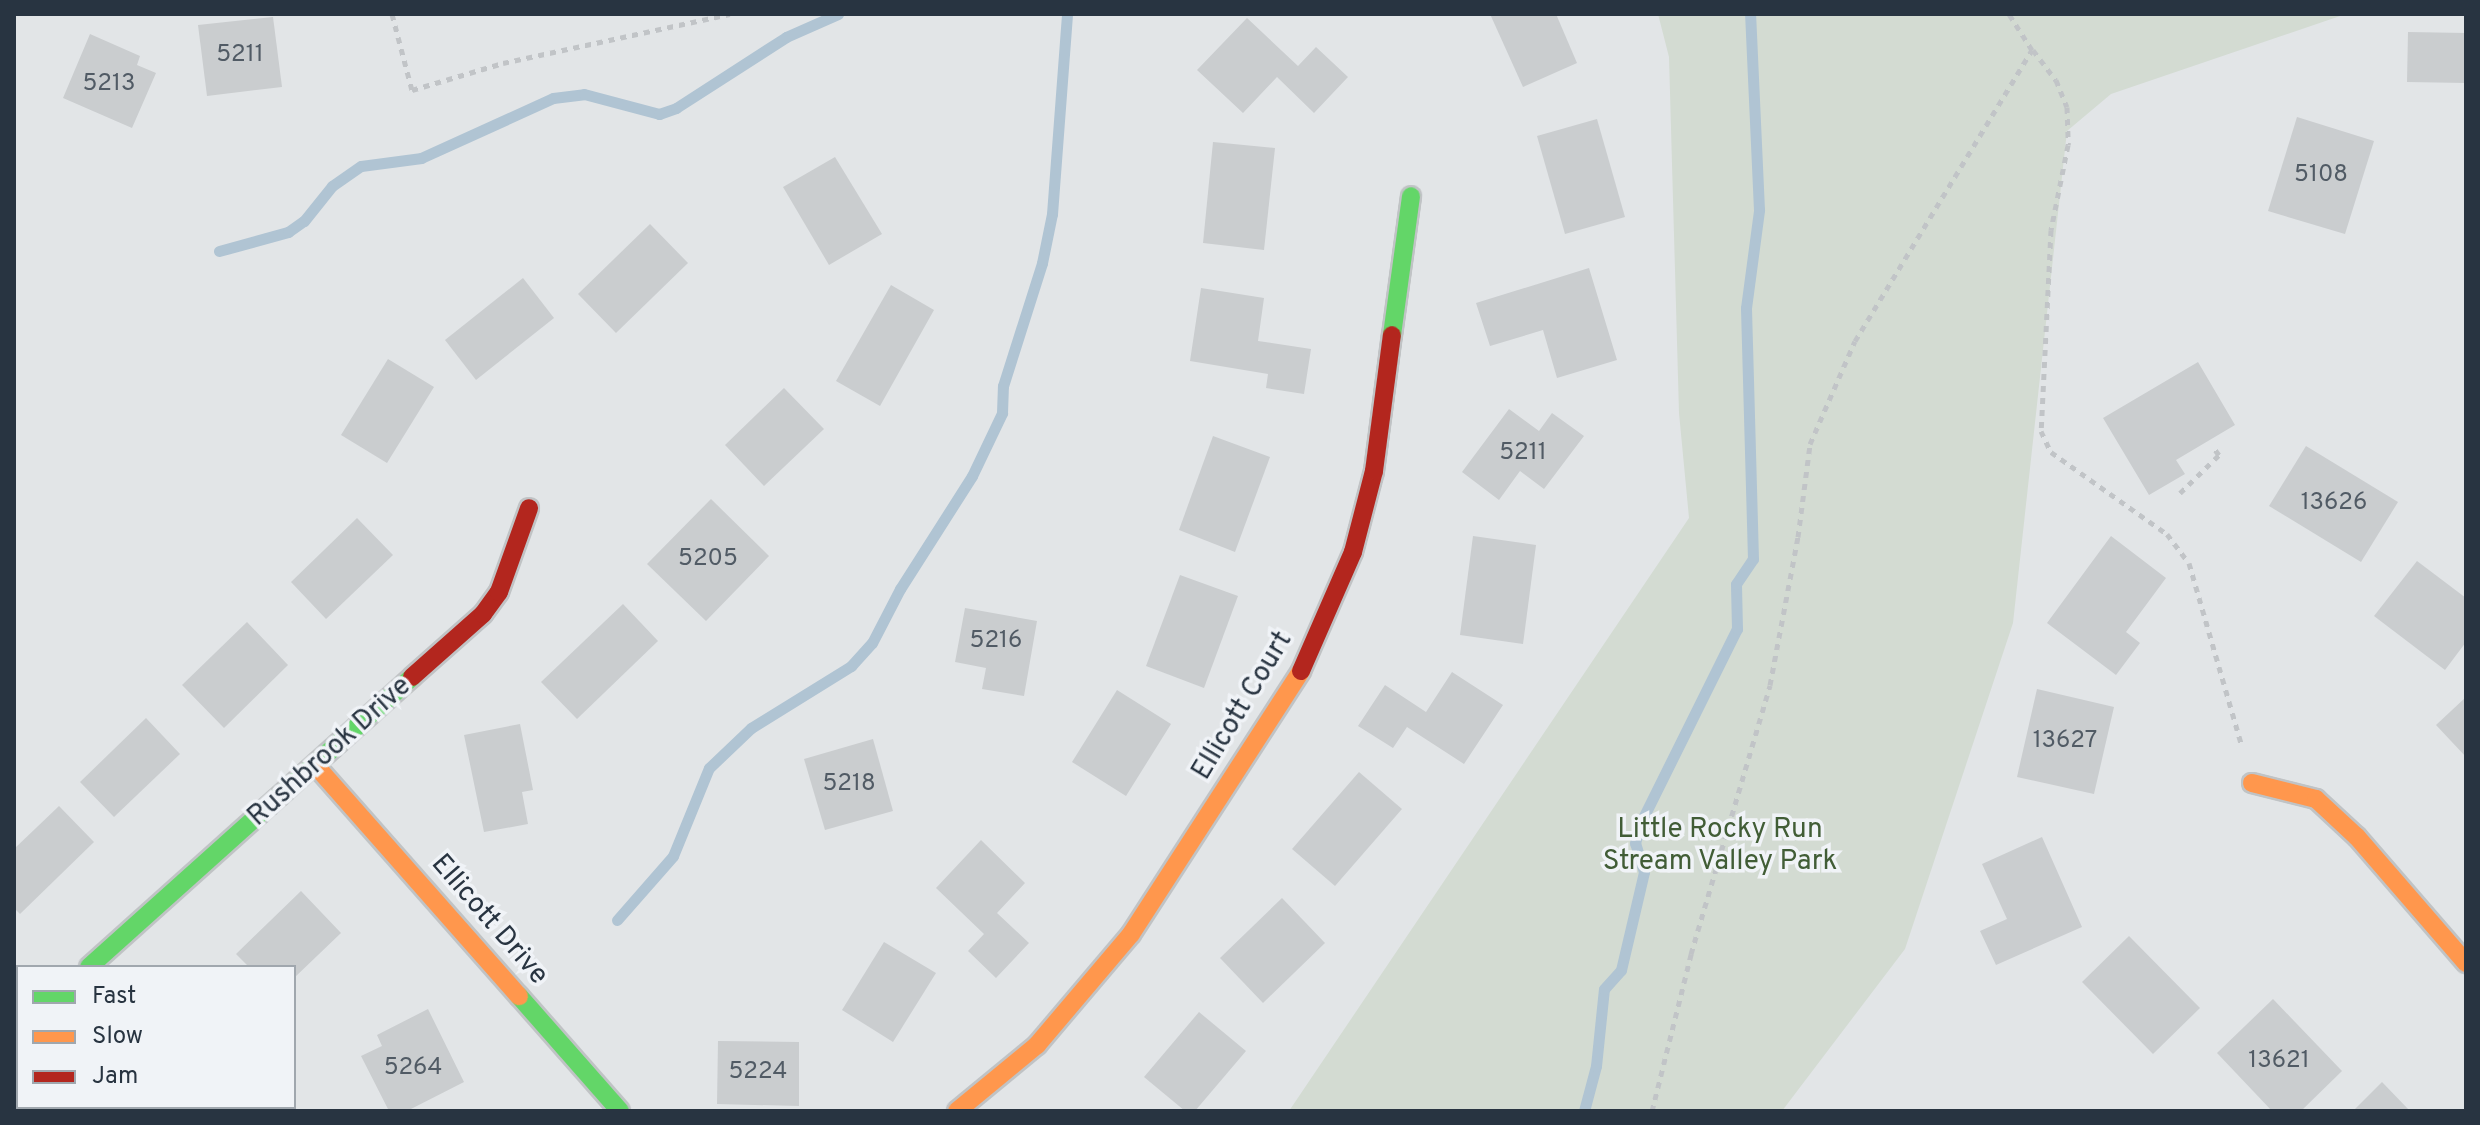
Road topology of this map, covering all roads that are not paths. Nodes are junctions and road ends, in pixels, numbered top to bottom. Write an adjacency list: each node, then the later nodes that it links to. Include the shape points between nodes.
1 (1411, 196): 8 (street, Ellicott Court, via 1374,471 1353,552 1308,660 1131,934 1037,1045)
2 (529, 508): 3 (street, Rushbrook Drive, via 499,592 483,614)
3 (316, 766): 6 (street, Rushbrook Drive); 7 (street, Ellicott Drive)
4 (2252, 783): 5 (street, via 2316,799 2357,837)
5 (2466, 963)
6 (91, 965)
7 (620, 1111)
8 (957, 1111)

